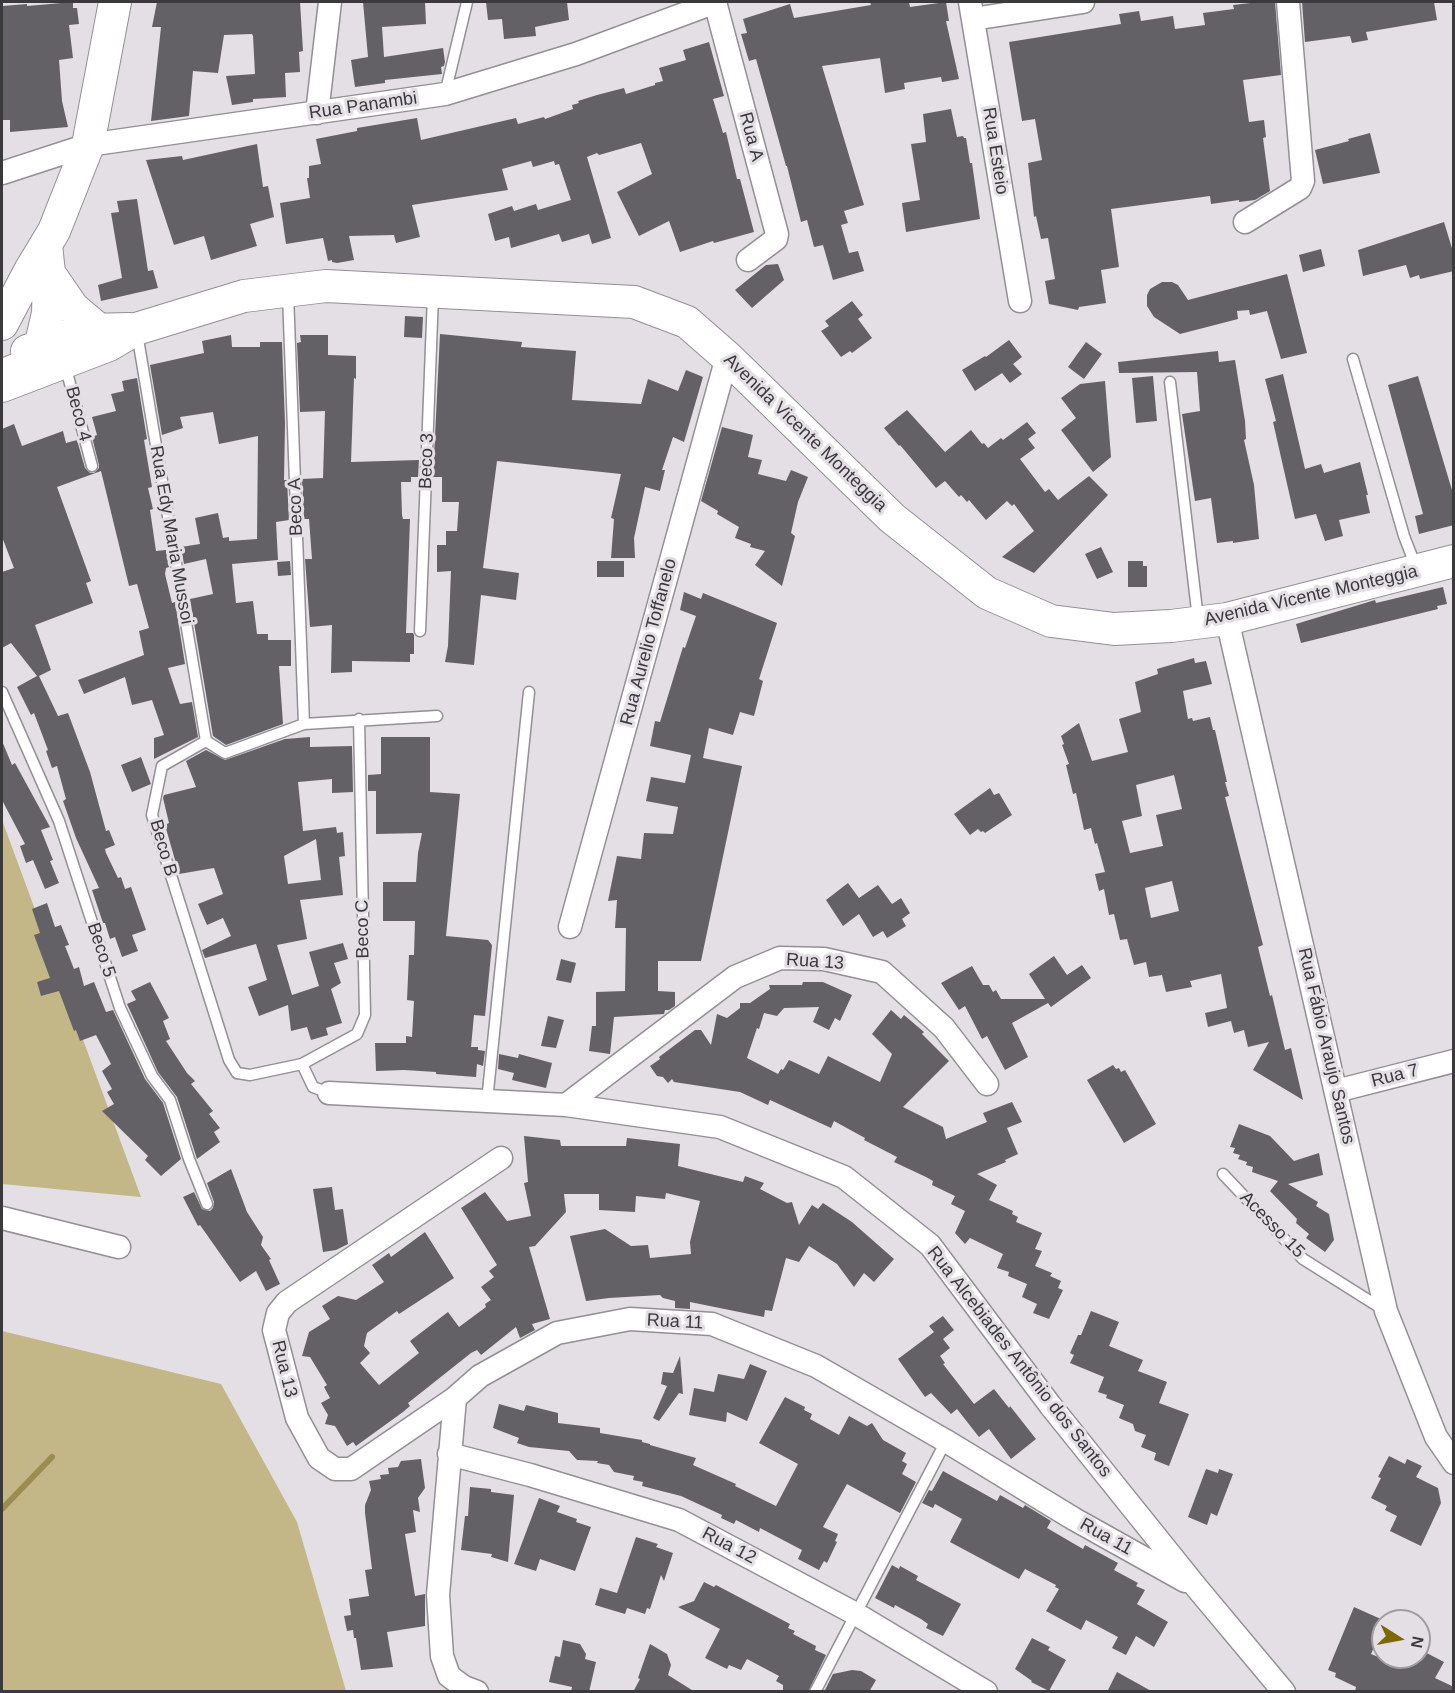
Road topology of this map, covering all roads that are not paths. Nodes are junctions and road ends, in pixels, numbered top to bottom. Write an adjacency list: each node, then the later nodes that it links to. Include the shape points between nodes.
1 (115, 2): 10 (main road)
2 (330, 2): 9 (street)
3 (467, 2): 8 (lane)
4 (715, 2): 8 (street, Rua Panambi, via 576,54); 14 (street, Rua A, via 777,234 776,239)
5 (1083, 2): 7 (street)
6 (1288, 2): 12 (street, via 1303,181 1300,188)
7 (972, 10): 18 (street, Rua Esteio)
8 (445, 94): 9 (street, Rua Panambi)
9 (317, 113): 10 (street, Rua Panambi)
10 (88, 145): 11 (street, Rua Panambi); 13 (main road, via 54,231)
11 (2, 173)
12 (1245, 222)
13 (48, 259): 17 (main road); 21 (main road, via 64,298); 22 (main road)
14 (748, 260)
15 (288, 291): 16 (main road, Avenida Vicente Monteggia, via 326,286); 20 (main road, Avenida Vicente Monteggia, via 244,296); 38 (lane, Beco A)
16 (434, 292): 23 (main road, Avenida Vicente Monteggia, via 634,302 687,322); 33 (lane, Beco 3)
17 (17, 294): 19 (main road); 22 (main road, via 20,332 25,340)
18 (1020, 301)
19 (2, 324)
20 (136, 330): 21 (main road, Avenida Vicente Monteggia); 39 (lane, Rua Edy Maria Mussoi)
21 (104, 337): 22 (main road, Avenida Vicente Monteggia, via 68,350 54,350)
22 (52, 354): 25 (main road); 26 (main road, via 39,352 23,367); 28 (main road); 29 (lane, Beco 4)
23 (727, 357): 32 (main road, Avenida Vicente Monteggia, via 892,518 987,593 1051,621 1114,629); 40 (street, Rua Aurelio Toffanelo)
24 (1353, 359): 31 (lane)
25 (2, 361)
26 (2, 376)
27 (1170, 382): 32 (lane)
28 (2, 386)
29 (92, 466)
30 (1454, 561): 31 (main road, Avenida Vicente Monteggia)
31 (1417, 570): 32 (main road, Avenida Vicente Monteggia)
32 (1212, 621): 44 (street, Rua Fábio Araujo Santos)
33 (420, 631)
34 (2, 692): 50 (lane, Beco 5, via 59,821 120,1008 152,1076 170,1100)
35 (530, 692): 46 (lane)
36 (437, 716): 37 (lane)
37 (359, 719): 38 (lane); 42 (lane, Beco C, via 365,1015 357,1034)
38 (304, 724): 39 (lane, via 225,753)
39 (206, 741): 42 (lane, Beco B, via 162,766 152,815 229,1060 237,1073 250,1075)
40 (570, 927)
41 (1454, 1061): 44 (street, Rua 7)
42 (302, 1064): 45 (lane, via 313,1086)
43 (987, 1084): 47 (street, Rua 13, via 945,1028 882,972 824,959 780,958 735,977)
44 (1336, 1091): 53 (street, Rua Fábio Araujo Santos)
45 (329, 1093): 46 (street, Rua Alcebiades Antônio dos Santos)
46 (487, 1101): 47 (street, Rua Alcebiades Antônio dos Santos)
47 (566, 1105): 58 (street, Rua Alcebiades Antônio dos Santos, via 720,1127 844,1177 930,1245 1050,1405)
48 (501, 1158): 54 (street, Rua 13, via 287,1302 278,1313 274,1330 297,1418 319,1458 335,1468 351,1469)
49 (1223, 1174): 53 (lane, Acesso 15, via 1303,1259)
50 (207, 1204)
51 (2, 1218): 52 (street)
52 (118, 1247)
53 (1386, 1311): 57 (street, Rua Fábio Araujo Santos, via 1436,1437)
54 (455, 1398): 55 (street, Rua 11, via 480,1376 557,1333 630,1319 712,1324 816,1366); 56 (street)
55 (946, 1441): 58 (street, Rua 11); 59 (lane)
56 (449, 1454): 59 (street, Rua 12, via 679,1520); 60 (street, via 438,1595 442,1656 449,1676)
57 (1454, 1463)
58 (1197, 1588): 63 (street, Rua Alcebiades Antônio dos Santos)
59 (856, 1614): 61 (lane); 62 (street, Rua 12)
60 (477, 1692)
61 (815, 1692)
62 (986, 1692)
63 (1284, 1692)

